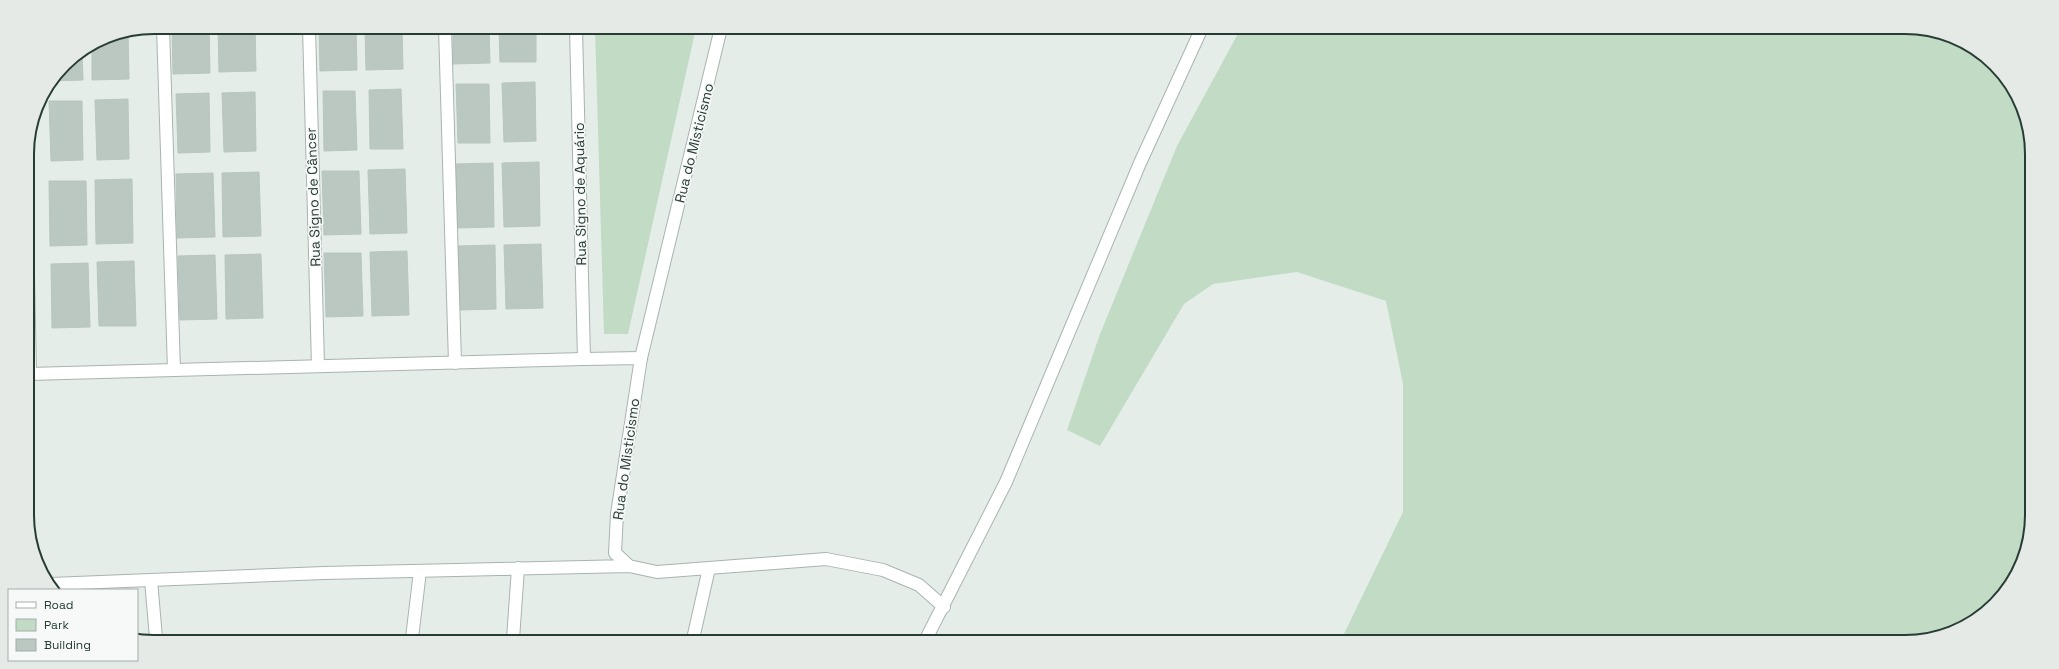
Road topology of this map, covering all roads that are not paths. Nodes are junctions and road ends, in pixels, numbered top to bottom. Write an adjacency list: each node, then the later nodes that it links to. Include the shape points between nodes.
1 (163, 34): 11 (street)
2 (309, 34): 10 (street, Rua Signo de Câncer)
3 (445, 34): 9 (street)
4 (576, 34): 8 (street, Rua Signo de Aquário)
5 (720, 34): 7 (street, Rua do Misticismo)
6 (1199, 34): 19 (street, via 1140,163 1006,482)
7 (641, 358): 8 (street); 13 (street, Rua do Misticismo, via 615,534 615,553)
8 (584, 359): 9 (street)
9 (456, 363): 10 (street)
10 (318, 366): 11 (street)
11 (174, 370): 12 (street)
12 (34, 374)
13 (629, 566): 14 (street); 15 (street, via 657,572)
14 (518, 568): 16 (street); 22 (street)
15 (710, 568): 19 (street, via 826,559 883,570 919,585); 23 (street)
16 (420, 571): 17 (street); 21 (street)
17 (151, 580): 18 (street); 20 (street)
18 (56, 584)
19 (944, 607): 24 (street)
20 (156, 635)
21 (412, 635)
22 (513, 635)
23 (694, 635)
24 (929, 635)

